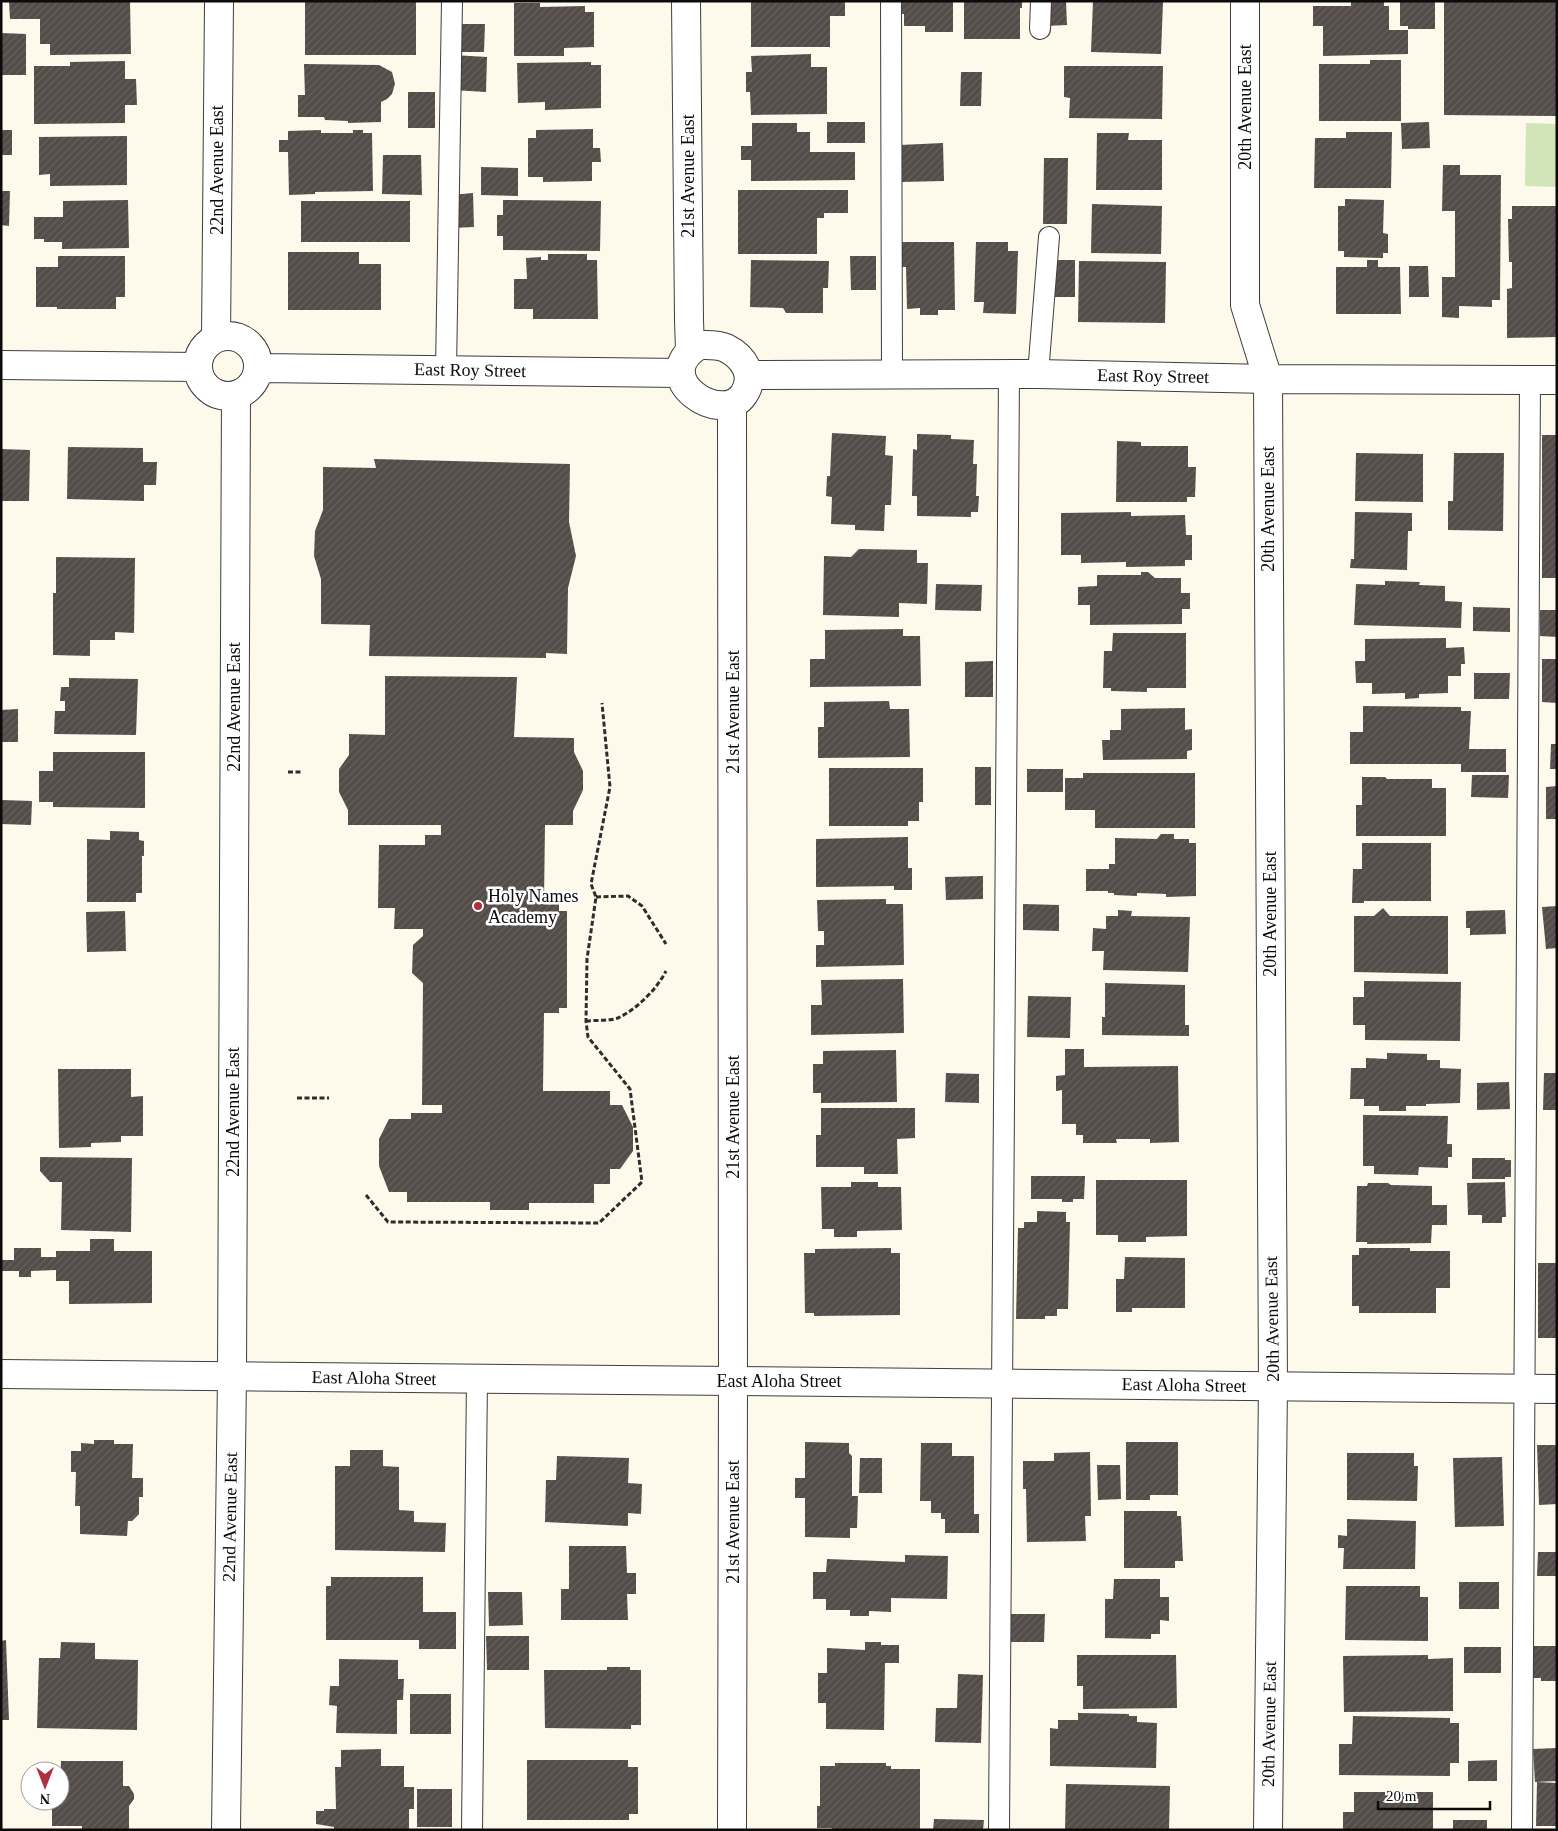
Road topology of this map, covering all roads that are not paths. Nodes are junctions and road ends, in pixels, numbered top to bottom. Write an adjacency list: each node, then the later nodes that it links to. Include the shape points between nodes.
1 (219, 1): 9 (street, 22nd Avenue East)
2 (452, 1): 14 (lane)
3 (686, 1): 10 (street, 21st Avenue East)
4 (891, 1): 15 (lane)
5 (1041, 1): 7 (lane)
6 (1245, 1): 19 (street, 20th Avenue East, via 1245,305)
7 (1040, 29)
8 (1049, 237): 17 (lane)
9 (216, 338): 12 (street, via 199,356); 13 (street, via 229,335 248,342 258,358)
10 (686, 362): 14 (street, East Roy Street); 18 (street, via 699,345 713,345 736,354 745,363); 23 (street, via 682,381 689,392 721,406)
11 (1, 365): 12 (street)
12 (198, 367): 22 (street, via 200,377 214,392 223,396)
13 (258, 368): 14 (street, East Roy Street); 22 (street, via 251,386)
14 (446, 370)
15 (892, 373): 16 (street, East Roy Street); 18 (street, East Roy Street)
16 (1009, 374): 17 (street, East Roy Street); 28 (lane)
17 (1038, 374): 19 (street, East Roy Street)
18 (749, 375): 23 (street, via 746,392)
19 (1268, 379): 20 (street, East Roy Street); 29 (street, 20th Avenue East)
20 (1530, 380): 21 (street, East Roy Street); 30 (lane)
21 (1557, 380)
22 (236, 394): 25 (street, 22nd Avenue East)
23 (732, 404): 27 (street, 21st Avenue East)
24 (1, 1374): 25 (street, East Aloha Street)
25 (232, 1376): 26 (street, East Aloha Street); 32 (street, 22nd Avenue East)
26 (477, 1379): 27 (street, East Aloha Street); 33 (lane)
27 (733, 1381): 28 (street, East Aloha Street); 34 (street, 21st Avenue East)
28 (1003, 1384): 29 (street, East Aloha Street); 35 (lane)
29 (1273, 1386): 30 (street, East Aloha Street); 36 (street, 20th Avenue East)
30 (1525, 1389): 31 (street, East Aloha Street); 37 (lane)
31 (1557, 1389)
32 (226, 1830)
33 (472, 1830)
34 (732, 1830)
35 (999, 1830)
36 (1268, 1830)
37 (1522, 1830)

